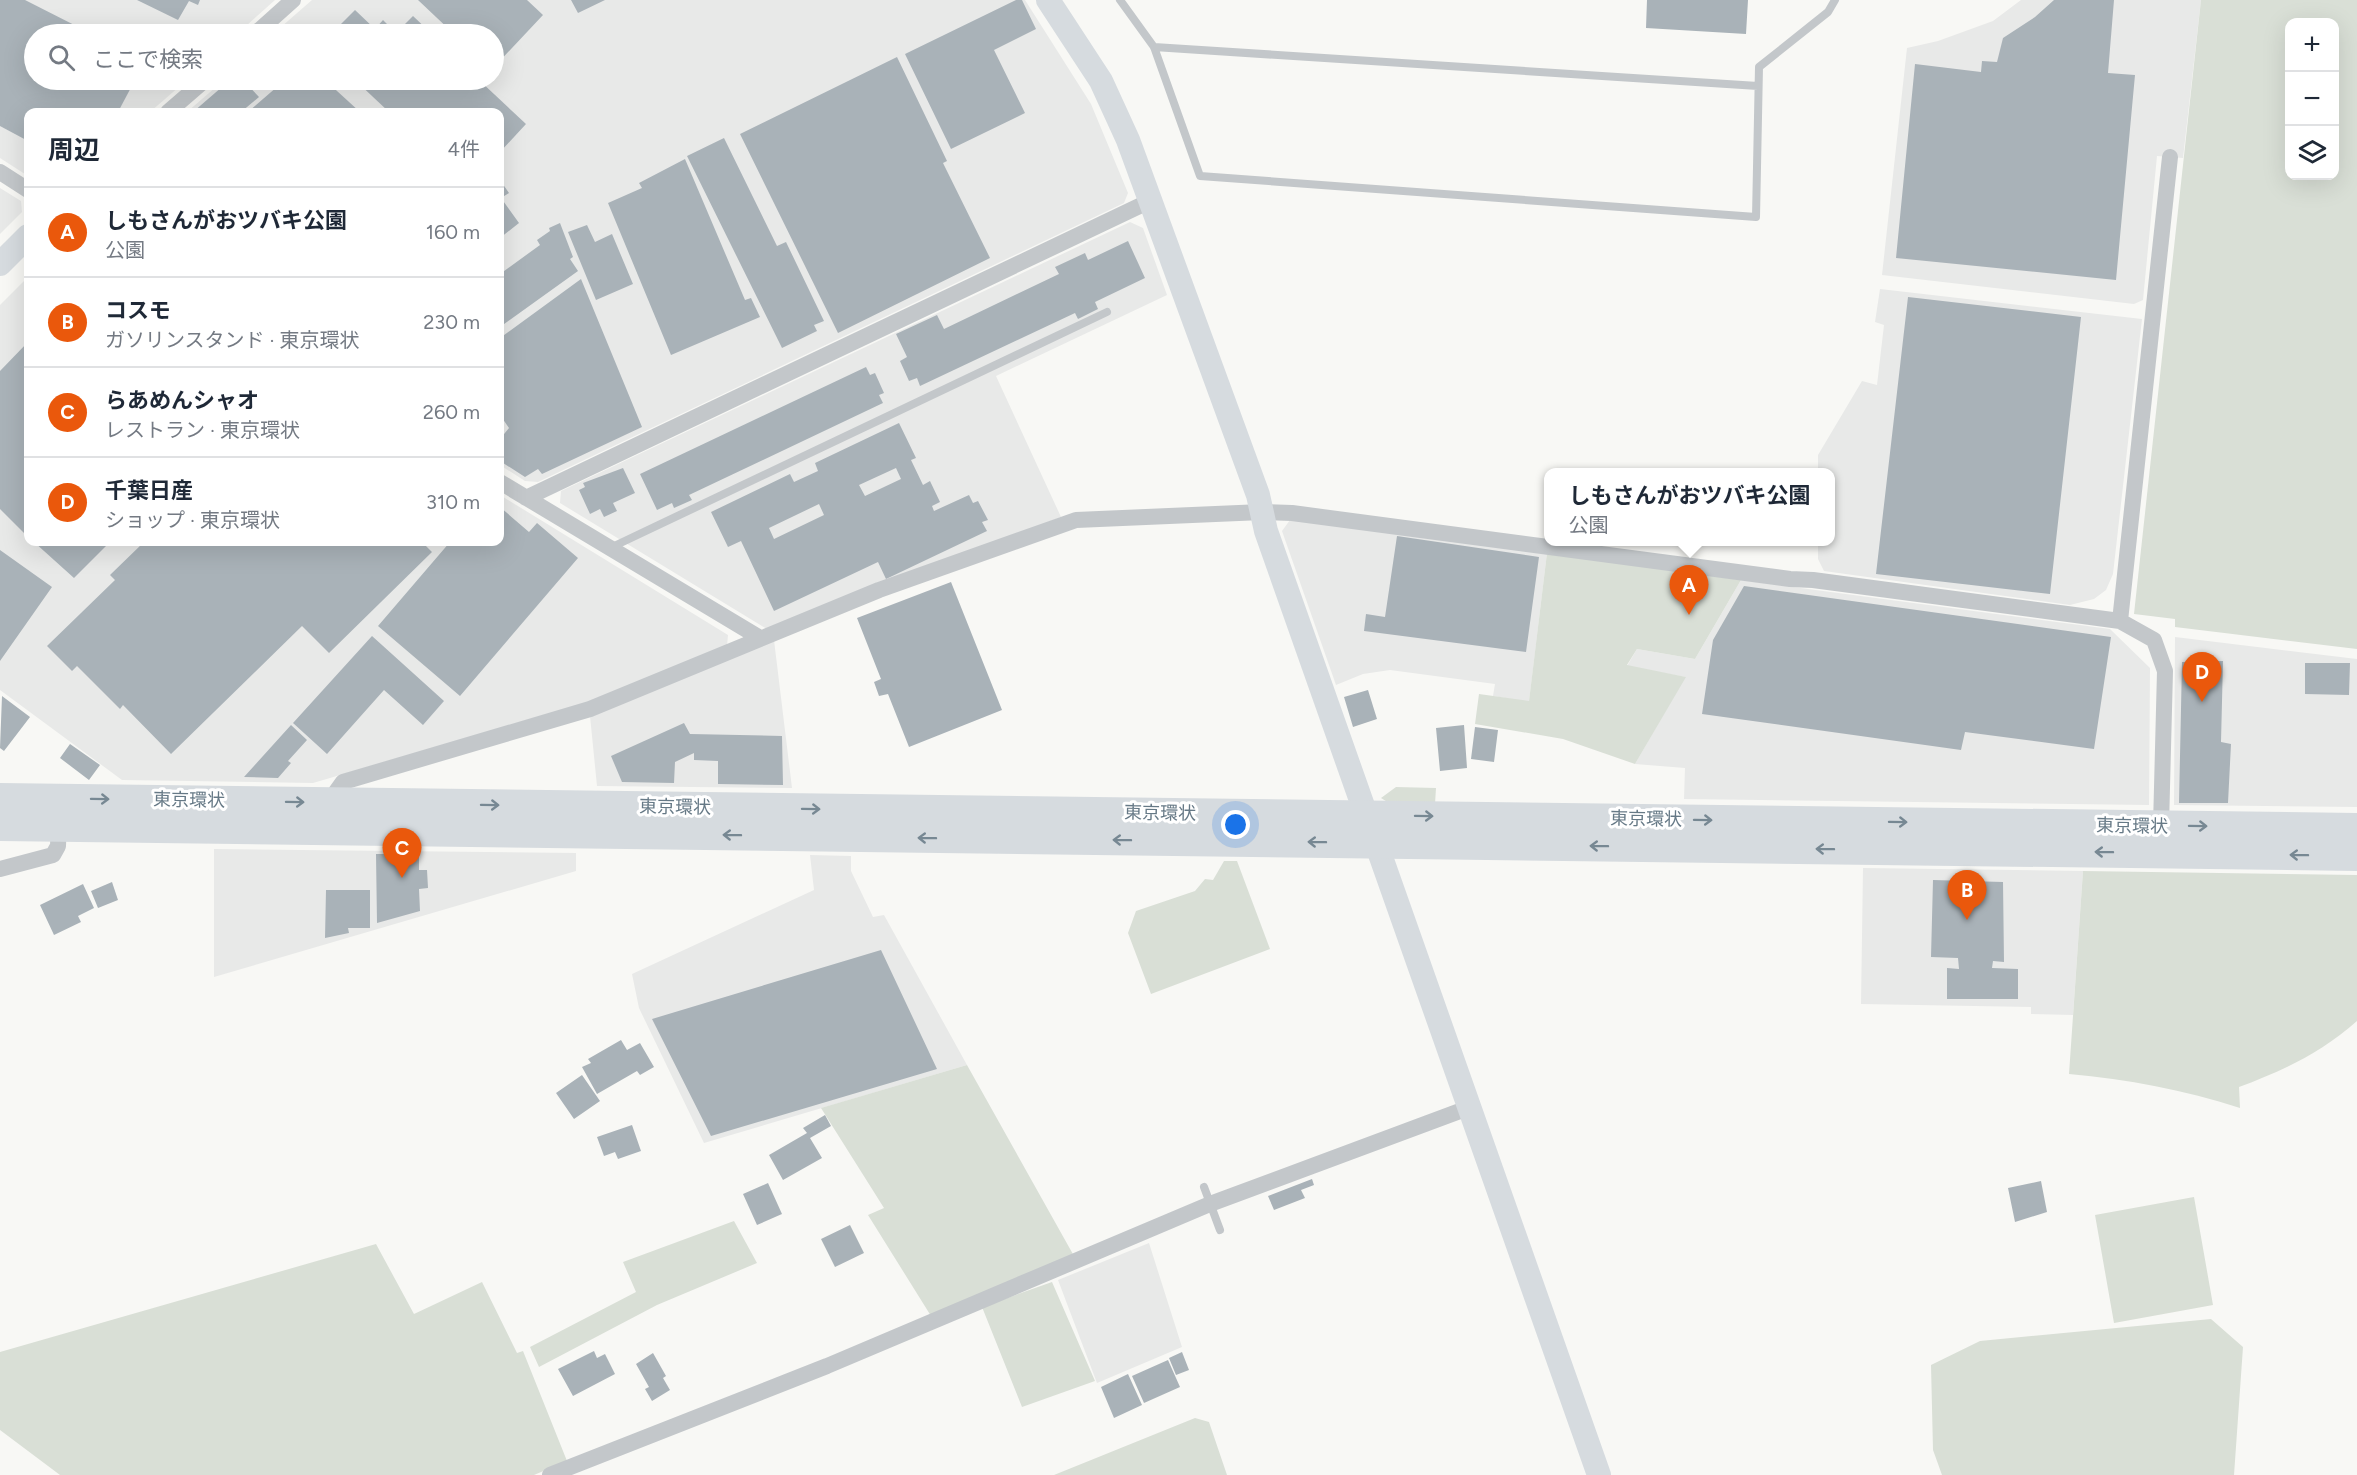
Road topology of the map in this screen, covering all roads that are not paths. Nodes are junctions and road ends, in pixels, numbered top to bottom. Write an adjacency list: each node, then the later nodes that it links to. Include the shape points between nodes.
1 (293, 0): 5 (street)
2 (1048, 0): 13 (street, via 1101,81)
3 (1120, 0): 6 (lane)
4 (1836, 0): 7 (lane, via 1828,12 1759,67)
5 (266, 24)
6 (1154, 47): 7 (lane); 7 (lane, via 1200,176 1756,217)
7 (1758, 86)
8 (193, 90): 9 (street)
9 (173, 108)
10 (2170, 157): 23 (street)
11 (0, 172): 12 (street)
12 (24, 187)
13 (1152, 200): 18 (street); 19 (street)
14 (24, 240): 15 (street)
15 (0, 264)
16 (1107, 312): 22 (lane)
17 (504, 484): 18 (street)
18 (526, 498): 22 (street)
19 (1262, 512): 20 (street); 24 (street, via 1076,520 879,590); 31 (street)
20 (1544, 545)
21 (1554, 546): 23 (street)
22 (610, 549): 24 (street)
23 (2120, 621): 29 (street, via 2154,640 2165,671)
24 (760, 639): 26 (street, via 590,709 342,782)
25 (0, 798): 27 (highway, 東京環状)
26 (328, 802): 27 (highway, 東京環状, one-way to 26); 31 (highway, 東京環状, one-way to 31)
27 (59, 813): 28 (highway, 東京環状); 31 (highway, 東京環状, one-way to 27); 33 (street, via 58,846 53,855)
28 (0, 826)
29 (2161, 826): 30 (highway, 東京環状, one-way to 30); 31 (highway, 東京環状, one-way to 29)
30 (2357, 828)
31 (1371, 829): 32 (highway, 東京環状, one-way to 31); 34 (street)
32 (2357, 856)
33 (0, 869)
34 (1468, 1108): 36 (street); 39 (street)
35 (1204, 1187): 36 (lane)
36 (1210, 1204): 37 (lane); 38 (street, via 838,1361)
37 (1220, 1230)
38 (550, 1475)
39 (1599, 1475)

